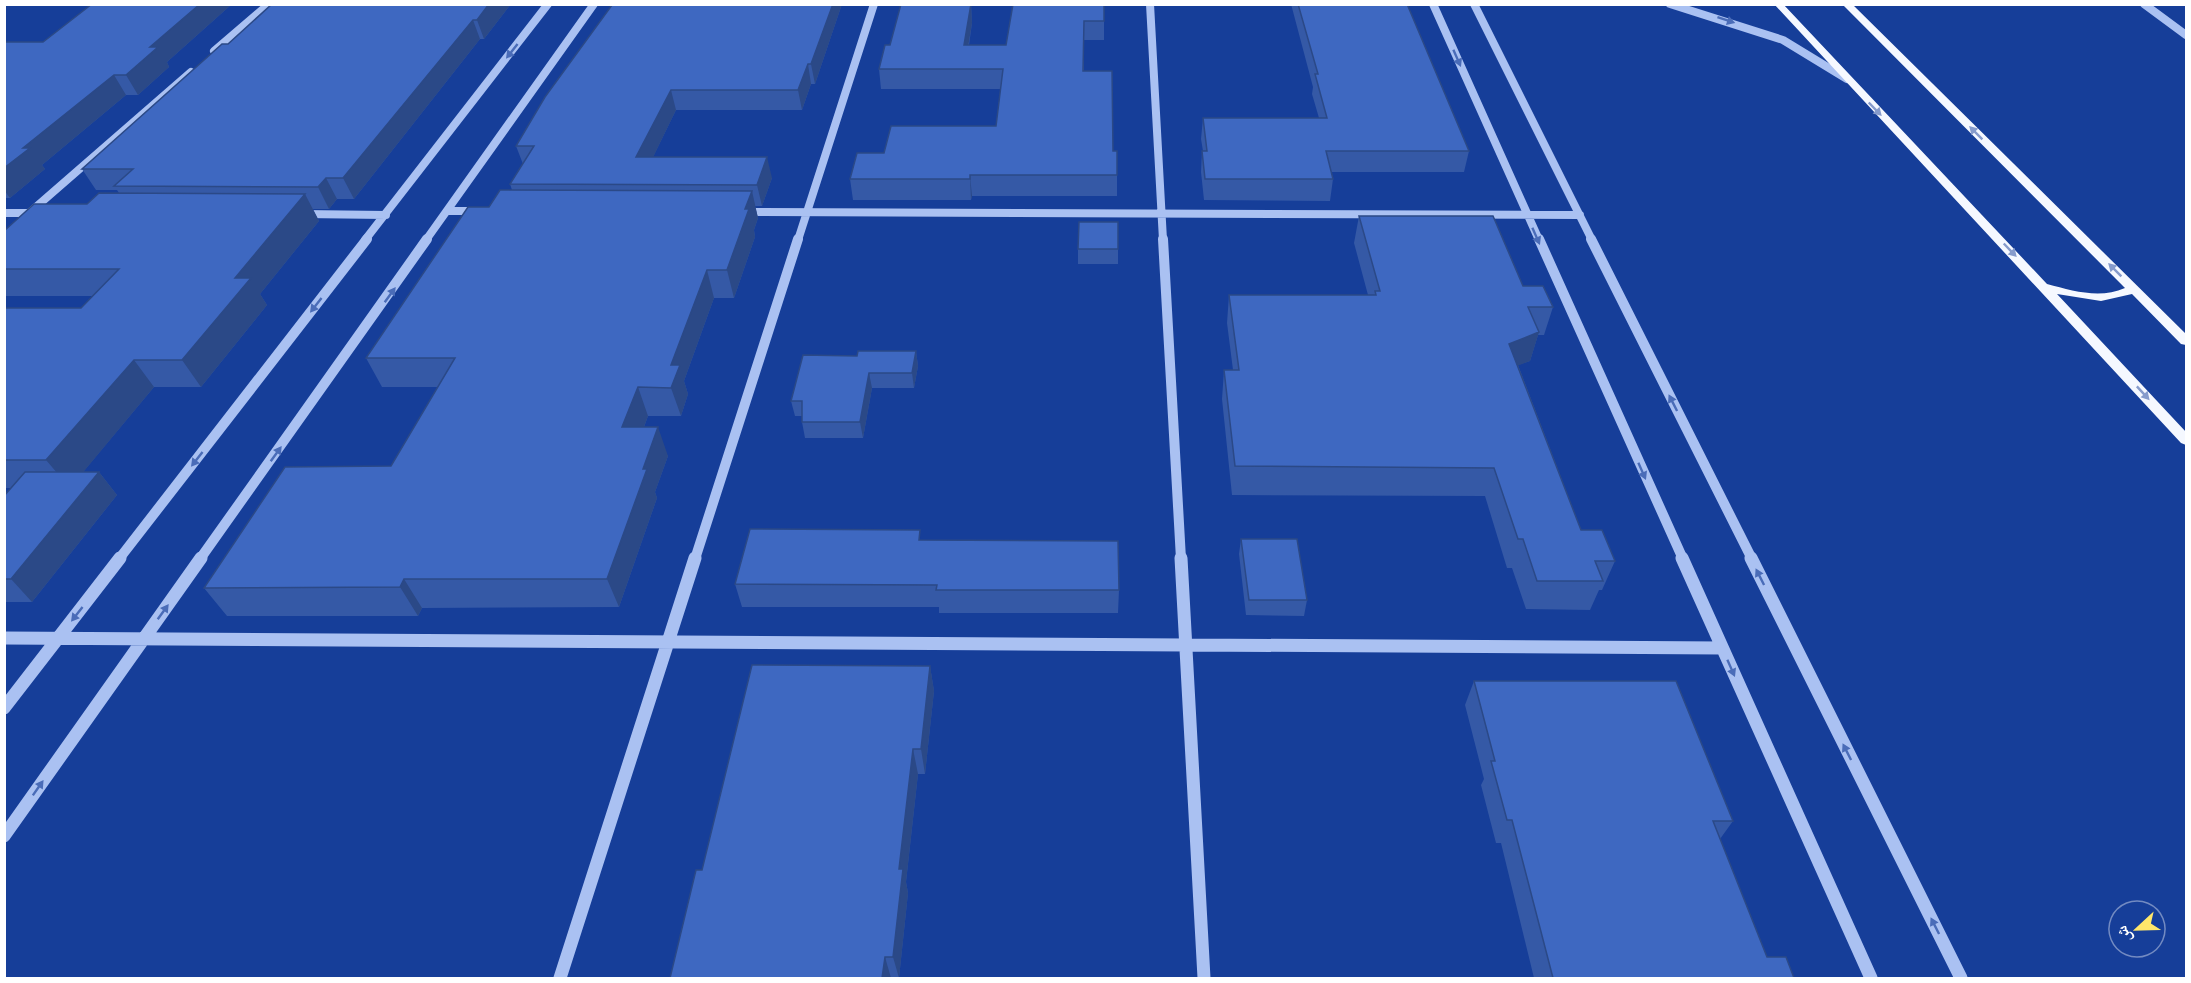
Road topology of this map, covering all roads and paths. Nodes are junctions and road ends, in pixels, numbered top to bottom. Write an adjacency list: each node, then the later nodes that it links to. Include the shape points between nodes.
1 (269, 4): 13 (street)
2 (548, 4): 25 (street, one-way to 25)
3 (594, 4): 16 (street)
4 (874, 4): 19 (street)
5 (1150, 4): 24 (street)
6 (1433, 4): 26 (street, one-way to 26)
7 (1474, 4): 27 (street)
8 (1670, 4): 15 (street, one-way to 15, via 1783,40)
9 (1778, 4): 15 (main road)
10 (1846, 4): 30 (main road, one-way to 10)
11 (2144, 4): 12 (street)
12 (2187, 35)
13 (206, 58)
14 (197, 66): 21 (street)
15 (1847, 79): 29 (main road, one-way to 29)
16 (450, 211): 17 (street); 35 (street, one-way to 16)
17 (486, 211)
18 (735, 212): 19 (street)
19 (807, 212): 24 (street); 36 (street)
20 (4, 213): 21 (street)
21 (28, 213): 22 (street); 28 (street)
22 (52, 213)
23 (290, 214): 25 (street)
24 (1161, 214): 26 (street); 37 (street)
25 (386, 215): 34 (street, one-way to 34)
26 (1527, 215): 27 (street); 38 (street, one-way to 38)
27 (1580, 215): 44 (street, one-way to 27)
28 (20, 220)
29 (2045, 287): 30 (main road, via 2098,297); 32 (main road, one-way to 32)
30 (2134, 289): 31 (main road)
31 (2187, 341)
32 (2187, 440)
33 (4, 638): 34 (street)
34 (58, 638): 35 (street); 39 (street)
35 (144, 639): 36 (street); 40 (street, one-way to 35)
36 (668, 642): 37 (street); 41 (street)
37 (1185, 645): 38 (street); 42 (street)
38 (1722, 648): 43 (street, one-way to 43)
39 (4, 708)
40 (4, 836)
41 (560, 978)
42 (1204, 978)
43 (1871, 978)
44 (1961, 978)

